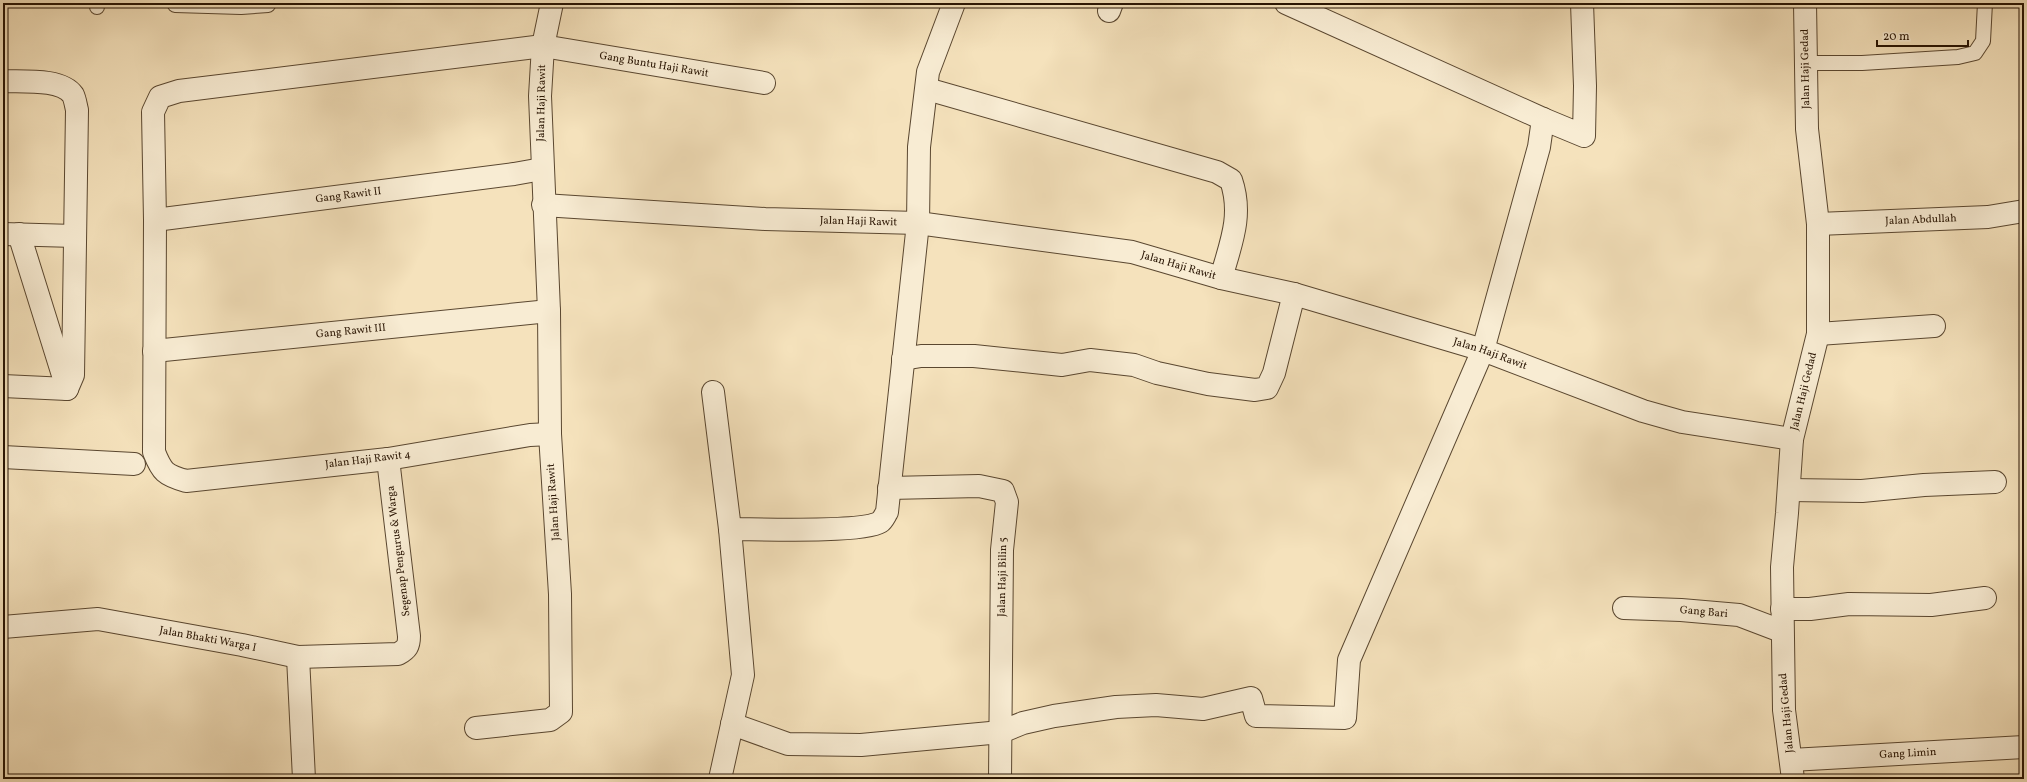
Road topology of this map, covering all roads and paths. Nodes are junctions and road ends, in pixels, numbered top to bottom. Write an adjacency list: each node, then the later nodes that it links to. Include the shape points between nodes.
1 (175, 3): 2 (lane, via 175,6 241,7)
2 (268, 3)
3 (552, 3): 9 (street, Jalan Haji Rawit)
4 (954, 3): 13 (street, via 928,72)
5 (1286, 3): 14 (street)
6 (1582, 3): 14 (street, via 1584,136)
7 (1805, 3): 10 (street, Jalan Haji Gedad)
8 (1985, 3): 10 (lane, via 1983,41 1975,53 1958,57 1862,63)
9 (543, 46): 12 (street, Gang Buntu Haji Rawit); 15 (street, Jalan Haji Rawit, via 540,96); 18 (street, Gang Buntu Haji Rawit, via 180,91 160,97 153,112)
10 (1806, 63): 20 (street, Jalan Haji Gedad, via 1807,130)
11 (3, 81): 22 (street, via 49,83 63,86 73,95 77,110)
12 (764, 83)
13 (927, 89): 19 (street, via 919,147); 23 (street, via 1217,172 1231,180 1236,194 1236,224)
14 (1543, 119): 28 (street, via 1539,147)
15 (542, 169): 16 (street, Jalan Haji Rawit); 18 (street, Gang Rawit II)
16 (544, 205): 19 (street, Jalan Haji Rawit, via 765,219); 25 (street, Jalan Haji Rawit)
17 (2024, 211): 20 (street, Jalan Abdullah, via 1988,217)
18 (155, 220): 29 (street, Gang Buntu Haji Rawit)
19 (918, 223): 23 (street, Jalan Haji Rawit, via 1132,252); 30 (street)
20 (1818, 224): 27 (street, Jalan Haji Gedad)
21 (11, 234): 22 (street); 32 (street)
22 (75, 236): 32 (street, via 73,375)
23 (1221, 278): 24 (street, Jalan Haji Rawit)
24 (1294, 294): 28 (street, Jalan Haji Rawit); 30 (street, via 1274,373 1267,388 1255,390 1208,384 1157,373 1134,365 1090,360 1062,365 974,356 921,356)
25 (549, 311): 29 (street, Gang Rawit III); 34 (street, Jalan Haji Rawit)
26 (1934, 326): 27 (street)
27 (1818, 334): 35 (street, Jalan Haji Gedad)
28 (1483, 350): 35 (street, Jalan Haji Rawit, via 1643,411 1682,422); 53 (street, via 1349,660 1345,718 1256,716 1251,698 1204,709 1156,705 1116,707 1054,716 1023,723)
29 (154, 351): 39 (street, Gang Buntu Haji Rawit, via 154,452 160,469 172,477)
30 (904, 359): 41 (street)
31 (3, 386): 32 (street)
32 (67, 389)
33 (713, 392): 43 (street)
34 (550, 434): 37 (street, Jalan Haji Rawit 4, via 530,435); 52 (street, Jalan Haji Rawit, via 560,594 561,712 550,720)
35 (1792, 439): 42 (street, Jalan Haji Gedad)
36 (3, 457): 38 (street)
37 (388, 459): 39 (street, Jalan Haji Rawit 4); 49 (street, Segenap Pengurus & Warga)
38 (134, 464)
39 (186, 480)
40 (1995, 482): 42 (street, via 1924,485 1862,492)
41 (889, 488): 43 (street, via 887,512 881,522 872,525); 53 (street, Jalan Haji Bilin 5, via 979,486 1003,491 1007,502 1002,550)
42 (1789, 490): 46 (street, Jalan Haji Gedad, via 1782,567)
43 (730, 529): 51 (street, via 743,675)
44 (1985, 598): 46 (street, via 1931,605 1849,604)
45 (1624, 608): 48 (street, Gang Bari, via 1739,615)
46 (1782, 609): 48 (street, Jalan Haji Gedad)
47 (3, 627): 50 (street, Jalan Bhakti Warga I, via 98,619)
48 (1781, 631): 55 (street, Jalan Haji Gedad, via 1784,710)
49 (409, 644): 50 (street, Jalan Bhakti Warga I, via 405,651 398,654)
50 (298, 657): 56 (street)
51 (732, 724): 53 (street, via 788,744 861,745); 57 (street)
52 (476, 728)
53 (1001, 732): 58 (street, Jalan Haji Bilin 5)
54 (2024, 747): 55 (street, Gang Limin)
55 (1792, 770)
56 (304, 779)
57 (720, 779)
58 (1000, 779)

